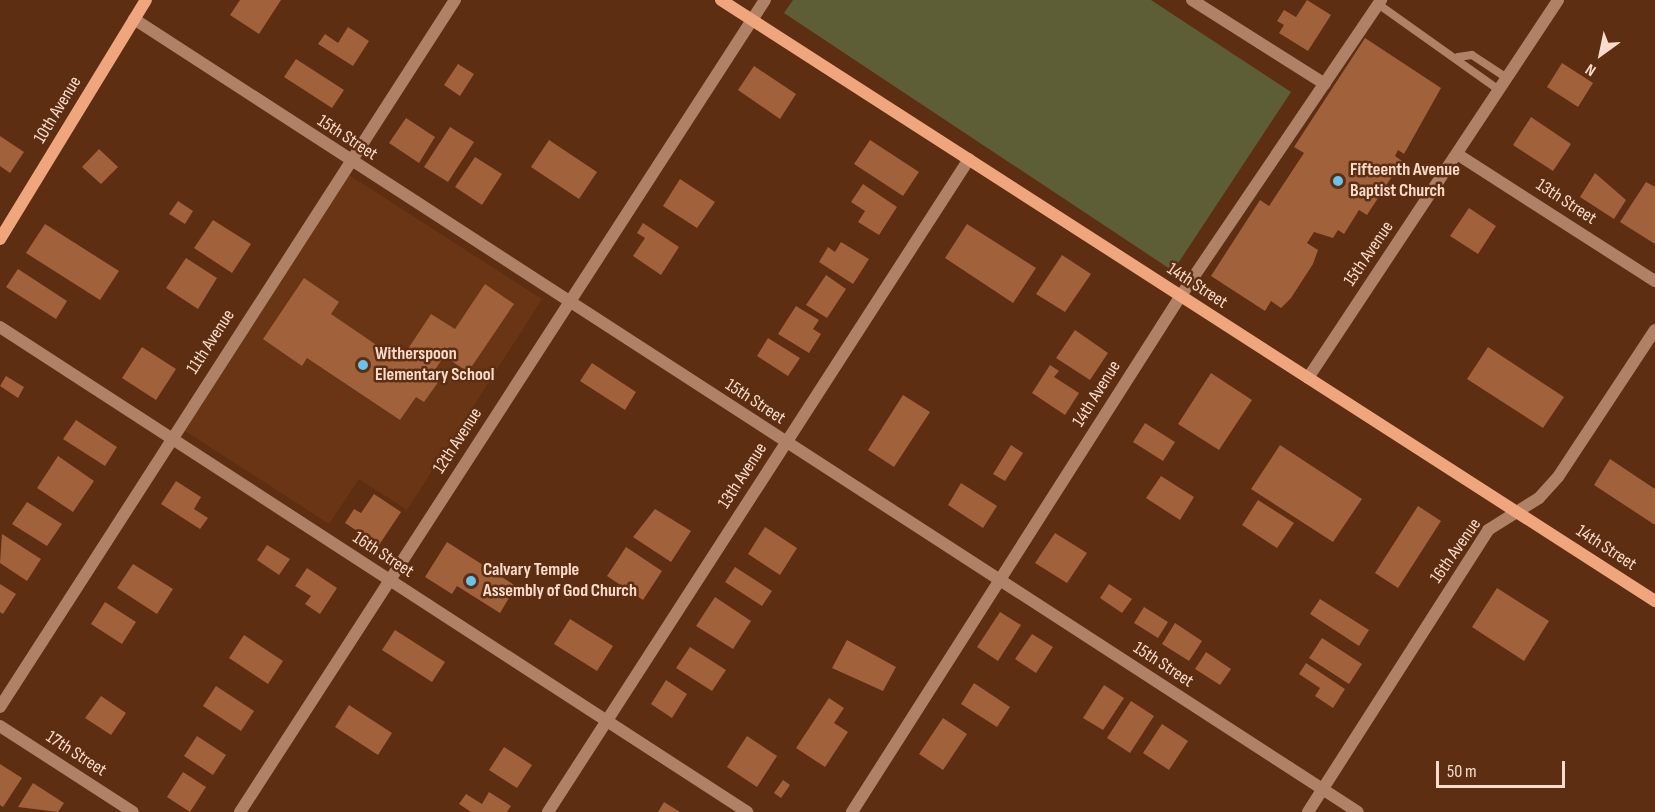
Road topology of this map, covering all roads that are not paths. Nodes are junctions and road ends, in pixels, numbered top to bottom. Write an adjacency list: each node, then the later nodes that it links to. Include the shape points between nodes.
1 (146, 0): 8 (main road, 10th Avenue)
2 (455, 0): 16 (street, 11th Avenue)
3 (721, 0): 9 (main road, 14th Street)
4 (765, 0): 9 (street, 12th Avenue)
5 (1192, 0): 12 (street)
6 (1558, 0): 11 (street, 15th Avenue)
7 (1380, 2): 10 (lane); 12 (street, 14th Avenue)
8 (134, 19): 16 (street, 15th Street); 17 (main road, 10th Avenue)
9 (752, 20): 15 (main road, 14th Street); 20 (street, 12th Avenue)
10 (1458, 57): 11 (lane, via 1472,56); 13 (lane, via 1464,68)
11 (1507, 78): 13 (street, 15th Avenue)
12 (1325, 84): 19 (street, 14th Avenue)
13 (1499, 90): 14 (street, 15th Avenue)
14 (1457, 154): 18 (street, 13th Street); 23 (street, 15th Avenue)
15 (969, 159): 19 (main road, 14th Street); 25 (street, 13th Avenue)
16 (351, 162): 20 (street, 15th Street); 24 (street, 11th Avenue)
17 (0, 239)
18 (1655, 281)
19 (1180, 297): 23 (main road, 14th Street); 28 (street, 14th Avenue)
20 (568, 303): 25 (street, 15th Street); 27 (street, 12th Avenue)
21 (0, 327): 24 (street, 16th Street)
22 (1655, 330): 26 (street, 16th Avenue, via 1558,477 1539,498)
23 (1308, 378): 26 (main road, 14th Street)
24 (170, 438): 27 (street, 16th Street); 30 (street, 11th Avenue)
25 (785, 444): 28 (street, 15th Street); 31 (street, 13th Avenue)
26 (1515, 511): 29 (main road, 14th Street); 33 (street, 16th Avenue, via 1488,530)
27 (390, 580): 31 (street, 16th Street); 35 (street, 12th Avenue)
28 (999, 582): 33 (street, 15th Street); 38 (street, 14th Avenue)
29 (1655, 601)
30 (0, 707)
31 (605, 722): 36 (street, 13th Avenue); 37 (street, 16th Street)
32 (0, 726): 34 (street, 17th Street)
33 (1323, 789): 39 (street, 16th Avenue); 40 (street, 15th Street)
34 (133, 812)
35 (240, 812)
36 (548, 812)
37 (747, 812)
38 (852, 812)
39 (1308, 812)
40 (1358, 812)

